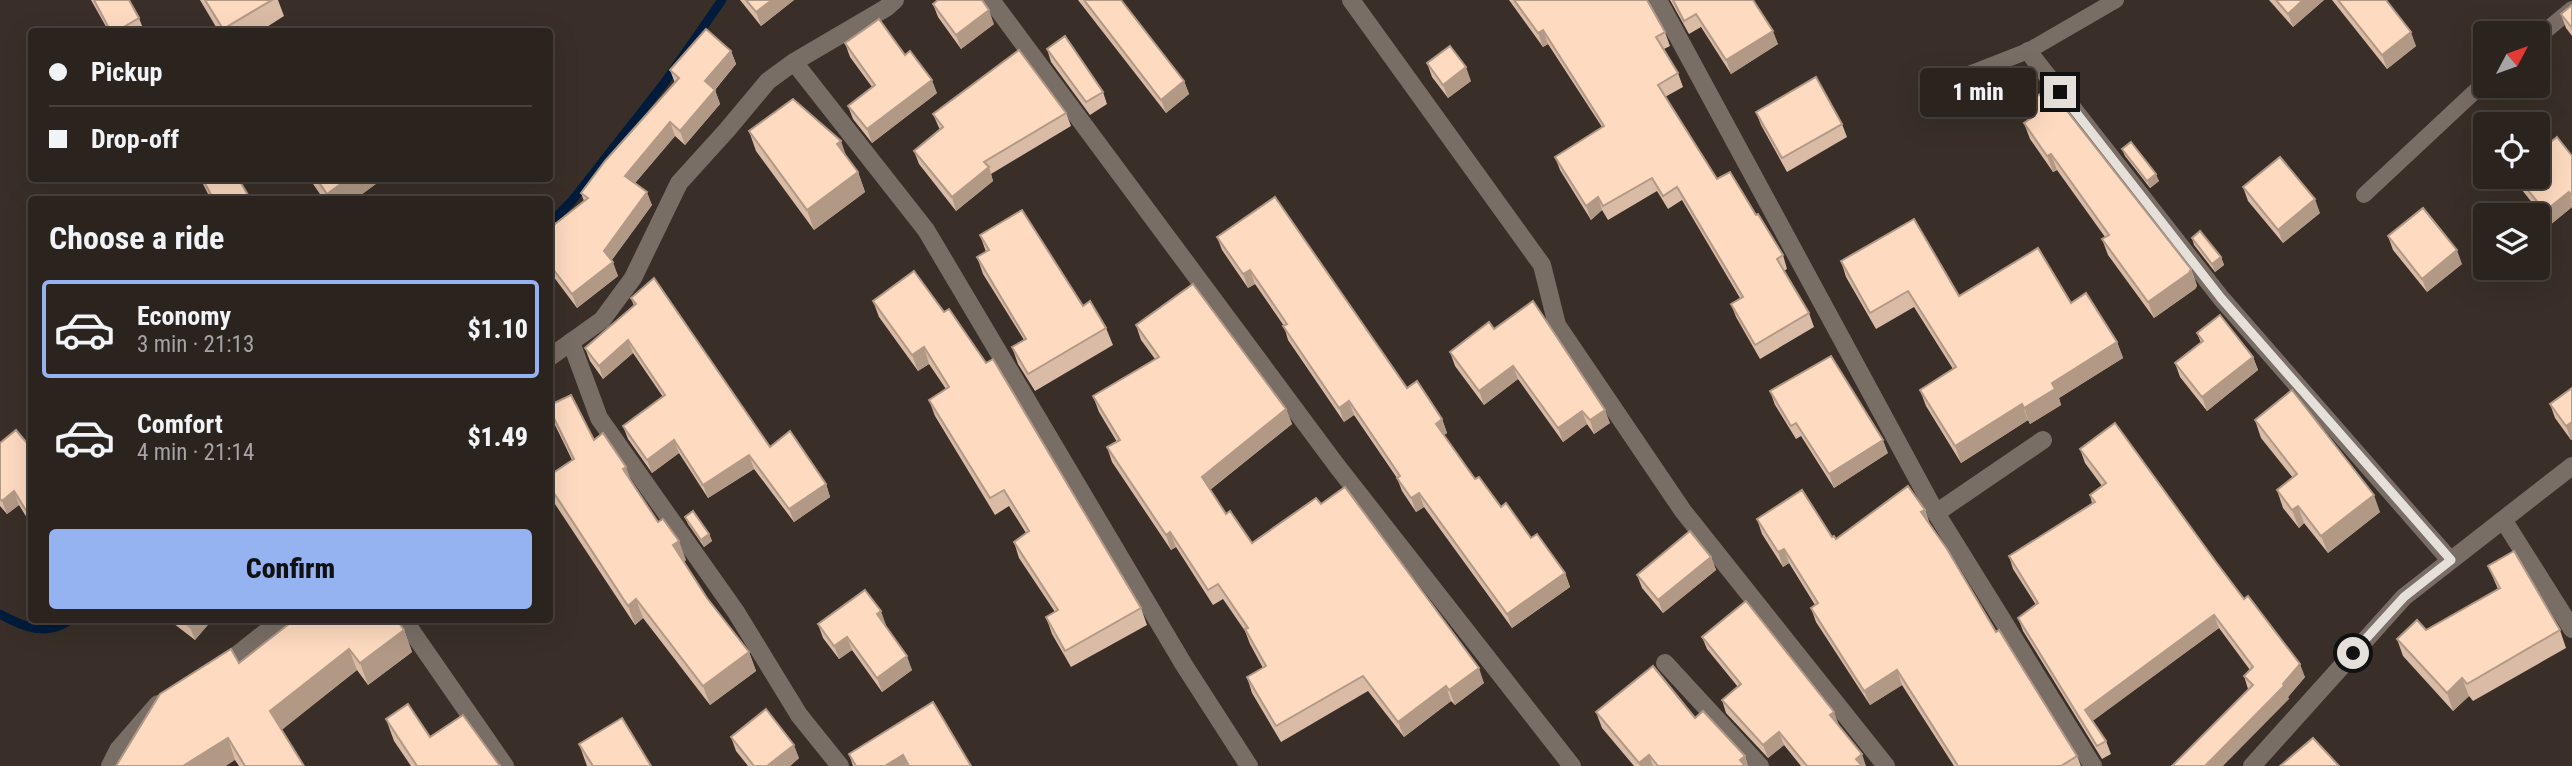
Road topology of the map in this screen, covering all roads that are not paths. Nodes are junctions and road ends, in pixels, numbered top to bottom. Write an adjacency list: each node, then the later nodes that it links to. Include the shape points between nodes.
1 (895, 0): 9 (street)
2 (990, 0): 30 (street, via 1337,466)
3 (1351, 0): 32 (street, via 1542,265 1557,325 1683,511)
4 (1658, 0): 17 (street)
5 (2116, 0): 8 (lane)
6 (2572, 9): 7 (lane)
7 (2550, 27)
8 (2028, 51): 10 (lane); 19 (street, via 2221,298)
9 (794, 62): 13 (street, via 768,81 679,183 633,278 601,320); 29 (street, via 926,230 1184,665)
10 (1964, 76)
11 (2473, 93): 12 (lane)
12 (2364, 195)
13 (571, 342): 14 (street); 28 (street, via 599,418 736,612 799,715)
14 (553, 355)
15 (2043, 440): 17 (street)
16 (2572, 467): 18 (street)
17 (1936, 513): 33 (street)
18 (2504, 521): 19 (street); 22 (street)
19 (2451, 560): 34 (street, via 2404,597)
20 (278, 623): 24 (street)
21 (406, 623): 27 (street)
22 (2572, 629)
23 (1665, 663): 31 (street)
24 (201, 683)
25 (169, 698): 26 (street, via 159,703 118,750)
26 (110, 766)
27 (505, 766)
28 (840, 766)
29 (1249, 766)
30 (1572, 766)
31 (1760, 766)
32 (1886, 766)
33 (2093, 766)
34 (2252, 766)

